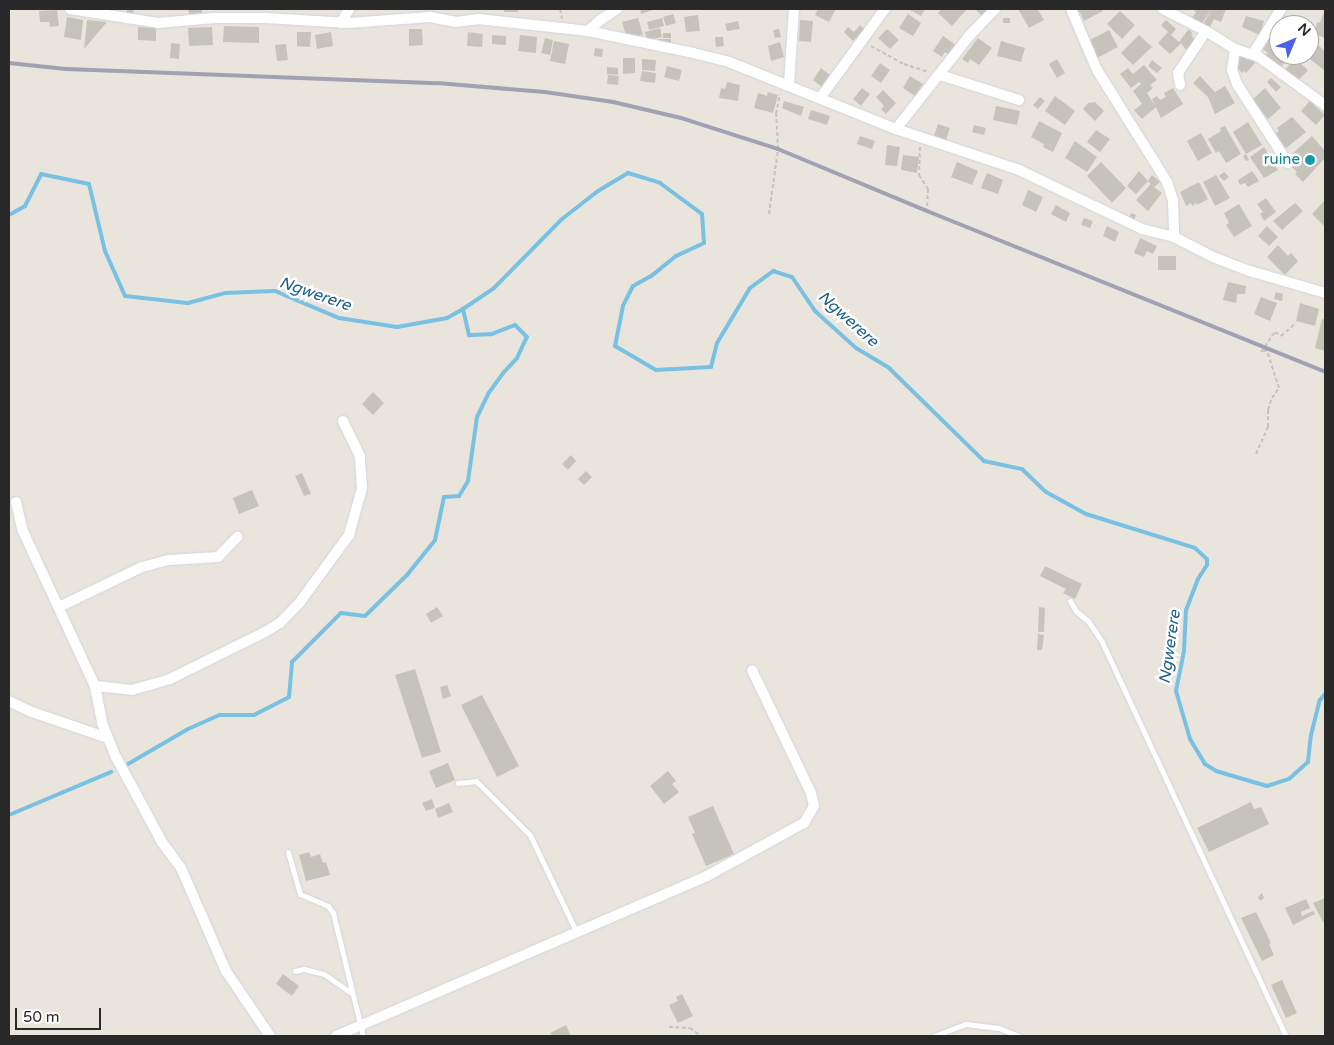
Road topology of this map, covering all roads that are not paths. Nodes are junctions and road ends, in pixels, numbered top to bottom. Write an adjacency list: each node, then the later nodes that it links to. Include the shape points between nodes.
1 (70, 9): 10 (street, via 158,23)
2 (349, 9): 11 (street)
3 (617, 9): 12 (street)
4 (794, 9): 17 (street)
5 (885, 9): 19 (street)
6 (995, 9): 16 (street)
7 (1071, 9): 24 (street, via 1097,70 1167,182 1173,200)
8 (1163, 9): 13 (street)
9 (1281, 9): 15 (street)
10 (208, 14): 11 (street)
11 (341, 23): 12 (street, via 430,17 455,22 478,20)
12 (588, 31): 17 (street, via 728,62)
13 (1206, 31): 14 (street); 18 (street, via 1178,73)
14 (1234, 49): 15 (street); 23 (street, via 1232,70 1237,84)
15 (1253, 54): 21 (street)
16 (940, 74): 20 (street); 22 (street)
17 (786, 83): 19 (street)
18 (1180, 85)
19 (820, 98): 22 (street)
20 (1019, 100)
21 (1325, 105)
22 (896, 129): 24 (street, via 1019,170 1142,229)
23 (1288, 163)
24 (1174, 237): 25 (street, via 1250,271)
25 (1325, 293)
26 (342, 421): 32 (street, via 360,456 362,488 349,535 300,602 280,623 265,632 170,678 132,690)
27 (16, 502): 30 (street, via 22,529)
28 (237, 537): 30 (street, via 218,557 169,560 142,567)
29 (1070, 601): 46 (lane, via 1102,642)
30 (58, 607): 32 (street)
31 (752, 670): 37 (street, via 811,793 814,806 804,823 707,876)
32 (96, 686): 34 (street)
33 (9, 701): 34 (street)
34 (108, 738): 41 (street, via 162,842 181,868 226,971)
35 (458, 783): 37 (lane, via 476,781 530,835)
36 (288, 852): 39 (lane, via 300,894 328,906 333,913)
37 (577, 933): 40 (street)
38 (295, 971): 39 (lane, via 304,969 324,974)
39 (353, 994): 40 (lane)
40 (360, 1026): 42 (street); 43 (lane)
41 (270, 1036)
42 (336, 1036)
43 (363, 1036)
44 (934, 1036): 45 (lane, via 966,1024 999,1028)
45 (1019, 1036)
46 (1286, 1036)

